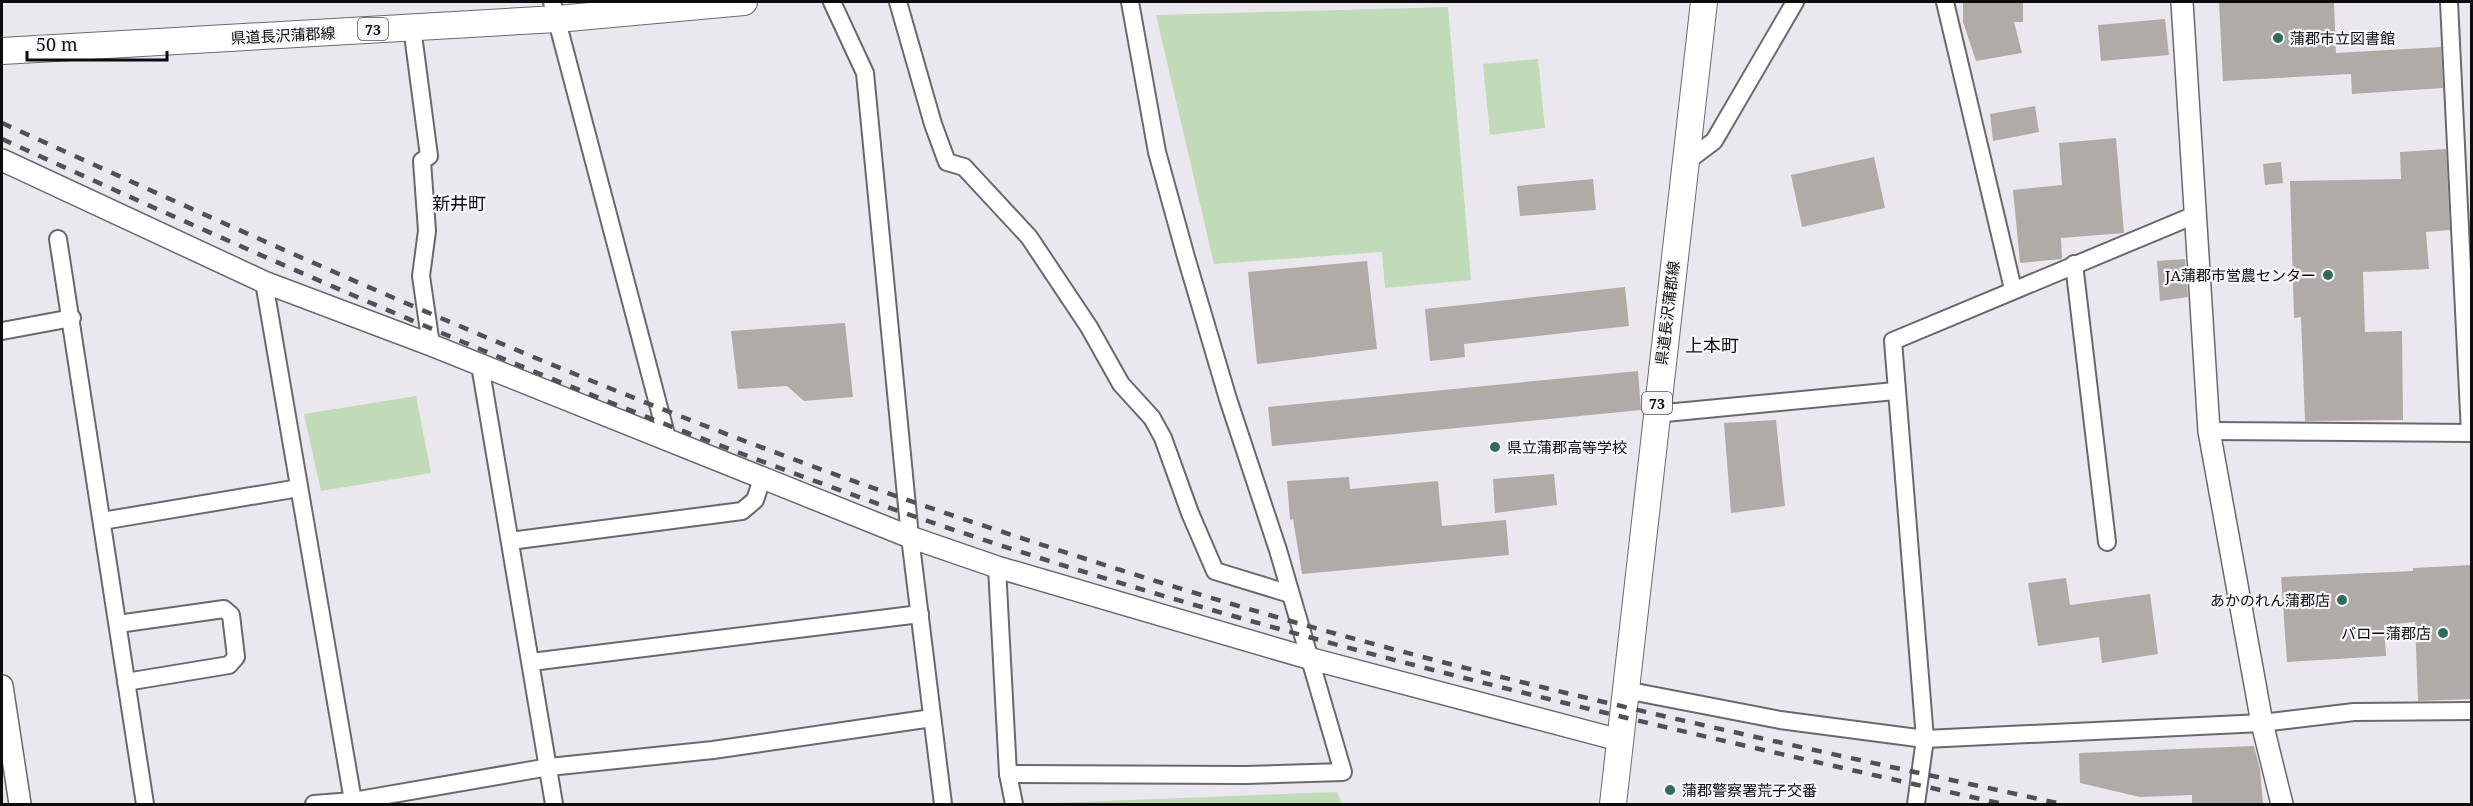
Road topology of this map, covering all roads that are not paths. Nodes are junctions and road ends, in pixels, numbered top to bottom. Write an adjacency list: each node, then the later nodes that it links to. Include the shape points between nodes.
1 (744, 2): 10 (main road, 県道長沢蒲郡線 / 73)
2 (832, 2): 32 (street, via 865,73)
3 (898, 2): 36 (street, via 947,162 964,167 1029,237 1089,327 1121,384 1152,418 1215,571)
4 (1130, 2): 36 (street, via 1157,152)
5 (1704, 2): 14 (main road, 県道長沢蒲郡線 / 73)
6 (1795, 2): 14 (street, via 1714,141)
7 (1945, 2): 19 (street)
8 (2182, 2): 15 (street)
9 (2449, 2): 27 (street)
10 (555, 10): 11 (main road, 県道長沢蒲郡線 / 73); 28 (street)
11 (412, 27): 12 (main road, 県道長沢蒲郡線 / 73); 22 (street, via 429,156 422,161 427,231 421,276)
12 (2, 51)
13 (2, 160): 18 (street)
14 (1686, 162): 25 (main road, 県道長沢蒲郡線 / 73)
15 (2194, 215): 17 (street); 26 (street)
16 (58, 239): 20 (street)
17 (2074, 264): 19 (street); 34 (street)
18 (264, 282): 22 (street); 30 (street)
19 (2013, 290): 24 (street, via 1893,341)
20 (72, 318): 21 (street); 31 (street)
21 (2, 331)
22 (431, 345): 23 (street)
23 (480, 365): 28 (street); 33 (street)
24 (1895, 391): 25 (street); 48 (street)
25 (1655, 414): 43 (main road, 県道長沢蒲郡線 / 73)
26 (2209, 431): 27 (street); 46 (street)
27 (2471, 433)
28 (668, 442): 29 (street)
29 (762, 479): 32 (street); 33 (street, via 755,500 742,511)
30 (299, 488): 31 (street); 51 (street)
31 (102, 521): 38 (street)
32 (910, 537): 35 (street); 37 (street)
33 (510, 542): 40 (street)
34 (2107, 542)
35 (997, 567): 39 (street); 50 (street)
36 (1290, 594): 39 (street)
37 (920, 614): 40 (street); 45 (street)
38 (118, 624): 41 (street); 41 (street, via 224,609 231,615 236,657 229,665)
39 (1308, 658): 47 (street); 50 (street, via 1343,772)
40 (531, 662): 49 (street)
41 (126, 682): 53 (street)
42 (2, 686): 52 (street)
43 (1625, 690): 47 (main road, 県道長沢蒲郡線 / 73); 48 (street, via 1780,720)
44 (2472, 711): 46 (street, via 2354,712)
45 (933, 718): 49 (street, via 713,750); 56 (street)
46 (2262, 723): 48 (street); 60 (street)
47 (1619, 740): 58 (main road, 県道長沢蒲郡線 / 73)
48 (1925, 740): 59 (street)
49 (549, 767): 51 (street); 55 (street)
50 (1008, 774): 57 (street)
51 (353, 801): 54 (street)
52 (20, 804)
53 (145, 804)
54 (314, 804)
55 (554, 804)
56 (943, 804)
57 (1014, 804)
58 (1613, 804)
59 (1916, 804)
60 (2282, 804)

